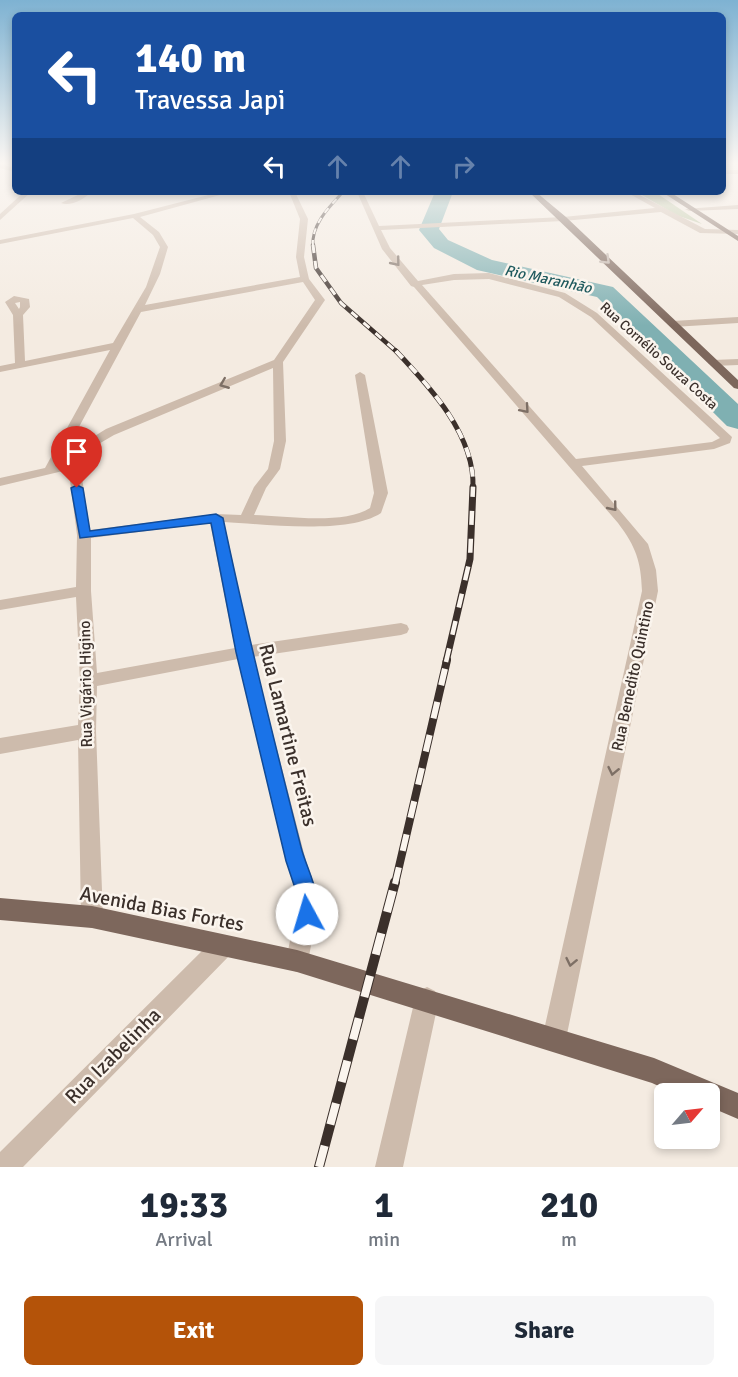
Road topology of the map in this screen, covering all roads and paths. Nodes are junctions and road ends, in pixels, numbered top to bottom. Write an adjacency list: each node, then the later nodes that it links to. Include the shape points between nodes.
1 (132, 216): 14 (street)
2 (134, 216): 18 (street, via 156,234 164,247)
3 (303, 216): 16 (street, via 300,257)
4 (372, 216): 11 (street, Rua Benedito Quintino)
5 (560, 216): 9 (main road)
6 (590, 216): 9 (street)
7 (673, 216): 12 (street, via 703,231)
8 (700, 216): 12 (main road)
9 (563, 219): 11 (street); 21 (main road, one-way to 21)
10 (0, 225): 14 (street)
11 (378, 228): 17 (street, Rua Benedito Quintino, one-way to 17, via 386,249)
12 (725, 232): 13 (street)
13 (737, 236)
14 (14, 240): 15 (street)
15 (0, 242)
16 (304, 279): 18 (street); 23 (street, via 320,304)
17 (414, 284): 30 (street, Rua Cornélio Souza Costa, via 489,276 562,296 594,315); 32 (street, Rua Benedito Quintino, one-way to 32)
18 (140, 309): 22 (street)
19 (18, 315): 26 (street)
20 (738, 320): 21 (street)
21 (673, 324): 25 (main road)
22 (117, 345): 26 (street); 33 (street)
23 (278, 362): 31 (street, one-way to 31, via 110,432); 36 (street, via 280,441 274,470 260,487)
24 (738, 362): 25 (street)
25 (713, 363): 29 (main road)
26 (20, 365): 27 (street)
27 (0, 369)
28 (360, 375): 36 (street, via 381,493 376,510 360,518 324,522)
29 (738, 386)
30 (732, 436): 32 (street, via 714,445)
31 (77, 459): 33 (street); 37 (street, Rua Vigário Higino)
32 (574, 463): 50 (street, Rua Benedito Quintino, one-way to 50, via 641,544 650,591)
33 (50, 470): 34 (street)
34 (0, 482)
35 (216, 518): 36 (street); 37 (street); 41 (street, Rua Lamartine Freitas)
36 (246, 519)
37 (84, 535): 38 (street, Rua Vigário Higino)
38 (83, 591): 39 (street); 42 (street, Rua Vigário Higino)
39 (0, 605)
40 (401, 629): 41 (street)
41 (244, 652): 42 (street); 48 (street, Rua Lamartine Freitas, via 309,900)
42 (89, 681): 43 (street, Rua Vigário Higino)
43 (87, 731): 44 (street); 46 (street, Rua Vigário Higino)
44 (0, 746)
45 (0, 909): 46 (main road, Avenida Bias Fortes)
46 (92, 917): 47 (main road, Avenida Bias Fortes)
47 (223, 946): 48 (main road, Avenida Bias Fortes); 54 (street, Rua Izabelinha)
48 (297, 961): 49 (main road, Avenida Bias Fortes)
49 (427, 999): 50 (main road, Avenida Bias Fortes); 55 (street)
50 (554, 1039): 51 (main road, Avenida Bias Fortes)
51 (682, 1083)
52 (720, 1099): 53 (main road, Avenida Bias Fortes)
53 (738, 1106)
54 (4, 1167)
55 (388, 1167)

